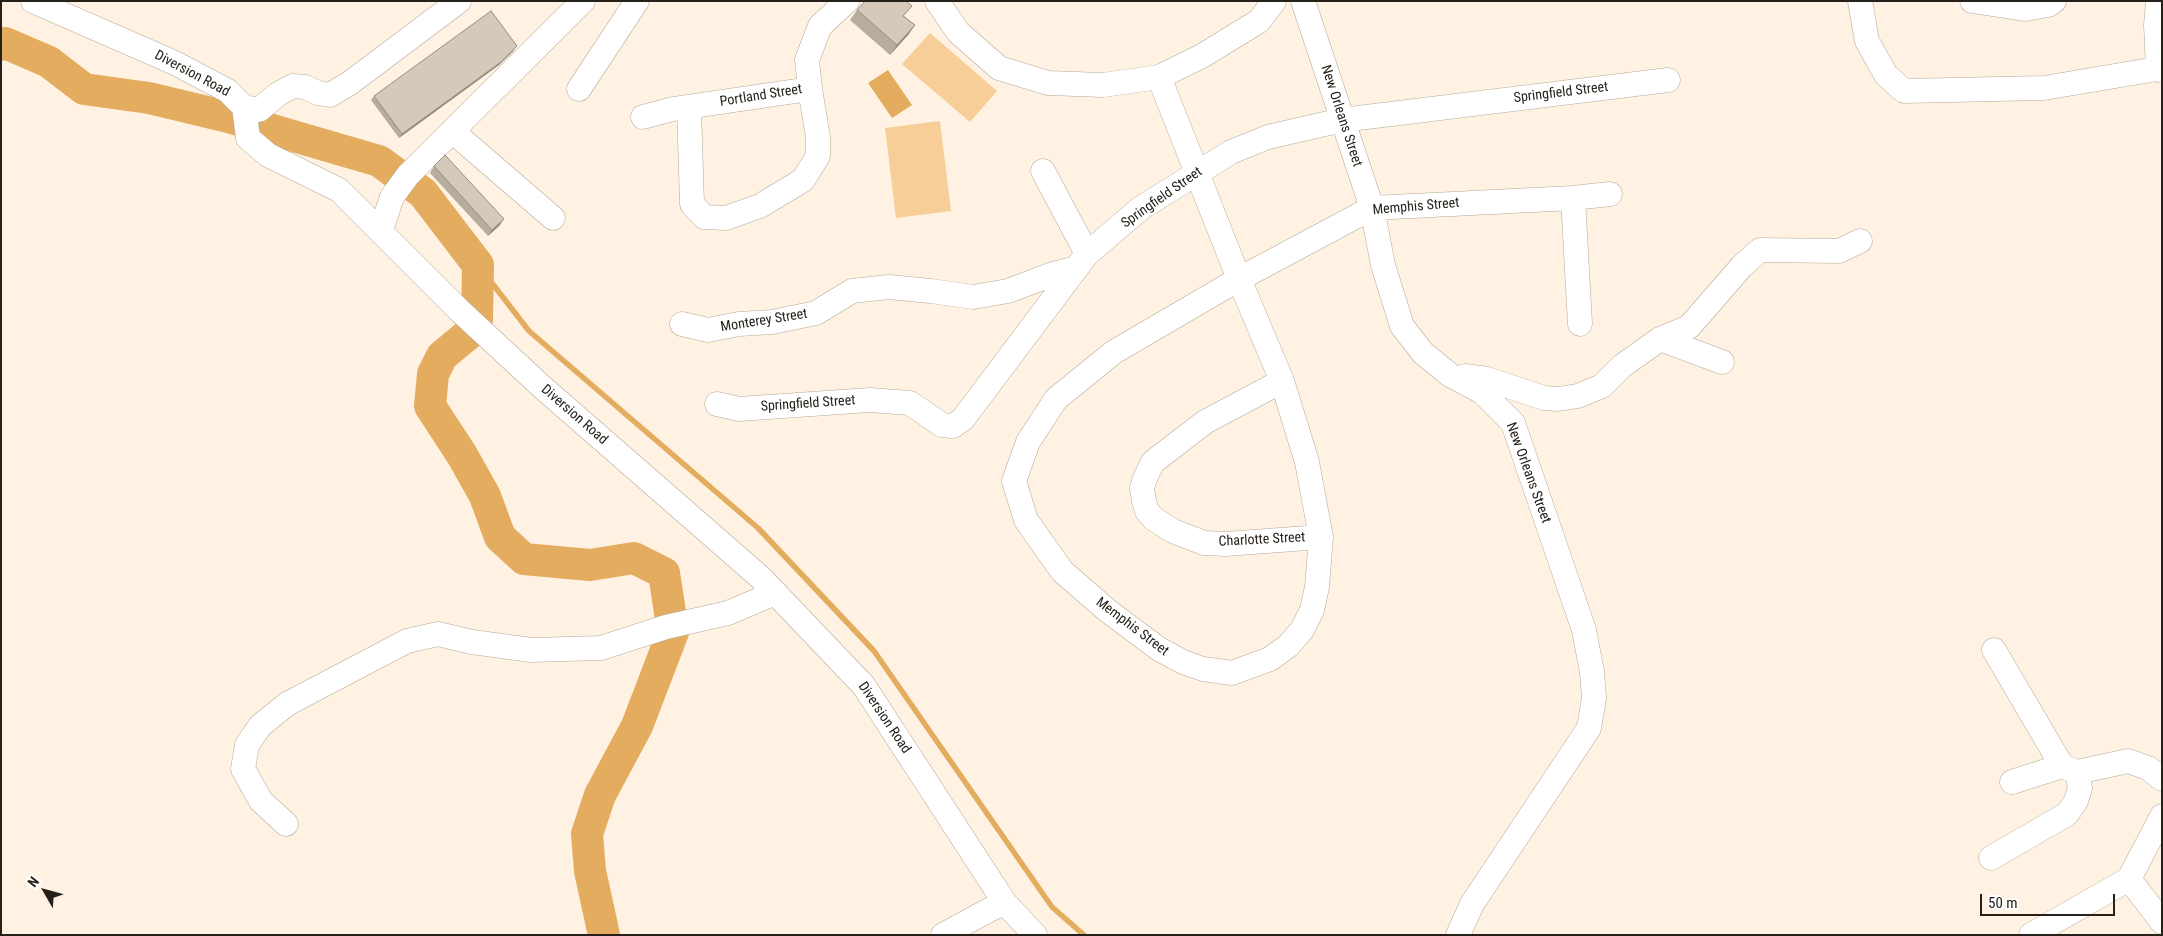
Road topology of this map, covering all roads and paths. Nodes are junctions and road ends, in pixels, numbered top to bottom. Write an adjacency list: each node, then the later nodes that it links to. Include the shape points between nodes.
1 (33, 1): 20 (street, Diversion Road, via 175,63 228,91)
2 (459, 1): 20 (street, via 330,95 293,86)
3 (584, 1): 22 (street)
4 (637, 1): 17 (street)
5 (847, 1): 16 (street, Portland Street, via 820,26 807,60)
6 (937, 1): 14 (street, via 958,32 999,68 1048,83 1102,85)
7 (1274, 1): 14 (street, via 1259,22)
8 (1303, 1): 21 (street, New Orleans Street)
9 (1860, 1): 13 (street, via 1867,41 1886,75 1904,91 2044,88)
10 (1972, 1): 11 (street, via 2025,8)
11 (2054, 1)
12 (2158, 1): 13 (street, via 2156,25)
13 (2160, 69)
14 (1159, 77): 24 (street)
15 (1668, 80): 21 (street, Springfield Street)
16 (810, 88): 18 (street, Portland Street); 18 (street, via 818,156 803,180 760,206 726,218 704,217 692,204)
17 (579, 89)
18 (688, 107): 19 (street, Portland Street)
19 (643, 117)
20 (246, 120): 29 (street, Diversion Road, via 268,156 339,190)
21 (1342, 120): 24 (street, Springfield Street, via 1268,137 1231,152); 27 (street, New Orleans Street)
22 (452, 131): 28 (street); 29 (street, via 408,175 392,197)
23 (1043, 171): 31 (street)
24 (1197, 172): 31 (street, Springfield Street, via 1141,208); 32 (street)
25 (1610, 194): 26 (street, Memphis Street)
26 (1573, 198): 27 (street, Memphis Street); 34 (street)
27 (1372, 208): 32 (street, Memphis Street); 37 (street, New Orleans Street, via 1383,265 1402,326 1423,353)
28 (553, 218)
29 (381, 230): 41 (street, Diversion Road, via 459,310 541,386)
30 (1860, 241): 35 (street, via 1839,251 1760,250 1689,327)
31 (1082, 261): 33 (street, Monterey Street, via 1008,290 973,297 889,287 852,291 816,313 772,322 708,330); 39 (street, Springfield Street, via 963,418 953,426 942,425 910,403 870,400 739,409)
32 (1239, 279): 38 (street, Memphis Street); 40 (street, Memphis Street, via 1114,352 1056,398 1028,442 1014,481 1026,520 1062,570 1159,650 1203,670 1232,673 1270,659 1302,630 1312,610 1317,587)
33 (682, 324)
34 (1580, 324)
35 (1660, 339): 36 (street); 37 (street, via 1622,366 1602,386 1578,396 1544,398 1487,379)
36 (1722, 362)
37 (1450, 375): 54 (street, New Orleans Street, via 1482,392 1512,422 1584,630 1594,698 1589,728 1472,904)
38 (1282, 381): 40 (street, Memphis Street, via 1307,462); 40 (street, Charlotte Street, via 1205,422 1153,462 1144,478 1144,501 1154,519 1173,531 1204,543)
39 (716, 404)
40 (1321, 537)
41 (775, 593): 46 (street, via 728,613 600,648 531,650 438,634 407,641 287,704 260,726 247,745 243,769 261,801); 50 (street, Diversion Road, via 864,686)
42 (1994, 650): 43 (street)
43 (2069, 769): 44 (street, via 2128,760 2148,768); 45 (street); 48 (street, via 2080,788 2067,814)
44 (2162, 779)
45 (2012, 782)
46 (286, 824)
47 (2160, 824): 49 (street)
48 (1991, 858)
49 (2129, 879): 51 (street); 55 (street)
50 (1005, 902): 52 (street); 53 (street, Diversion Road)
51 (2162, 922)
52 (943, 935)
53 (1035, 935)
54 (1458, 935)
55 (2031, 935)

